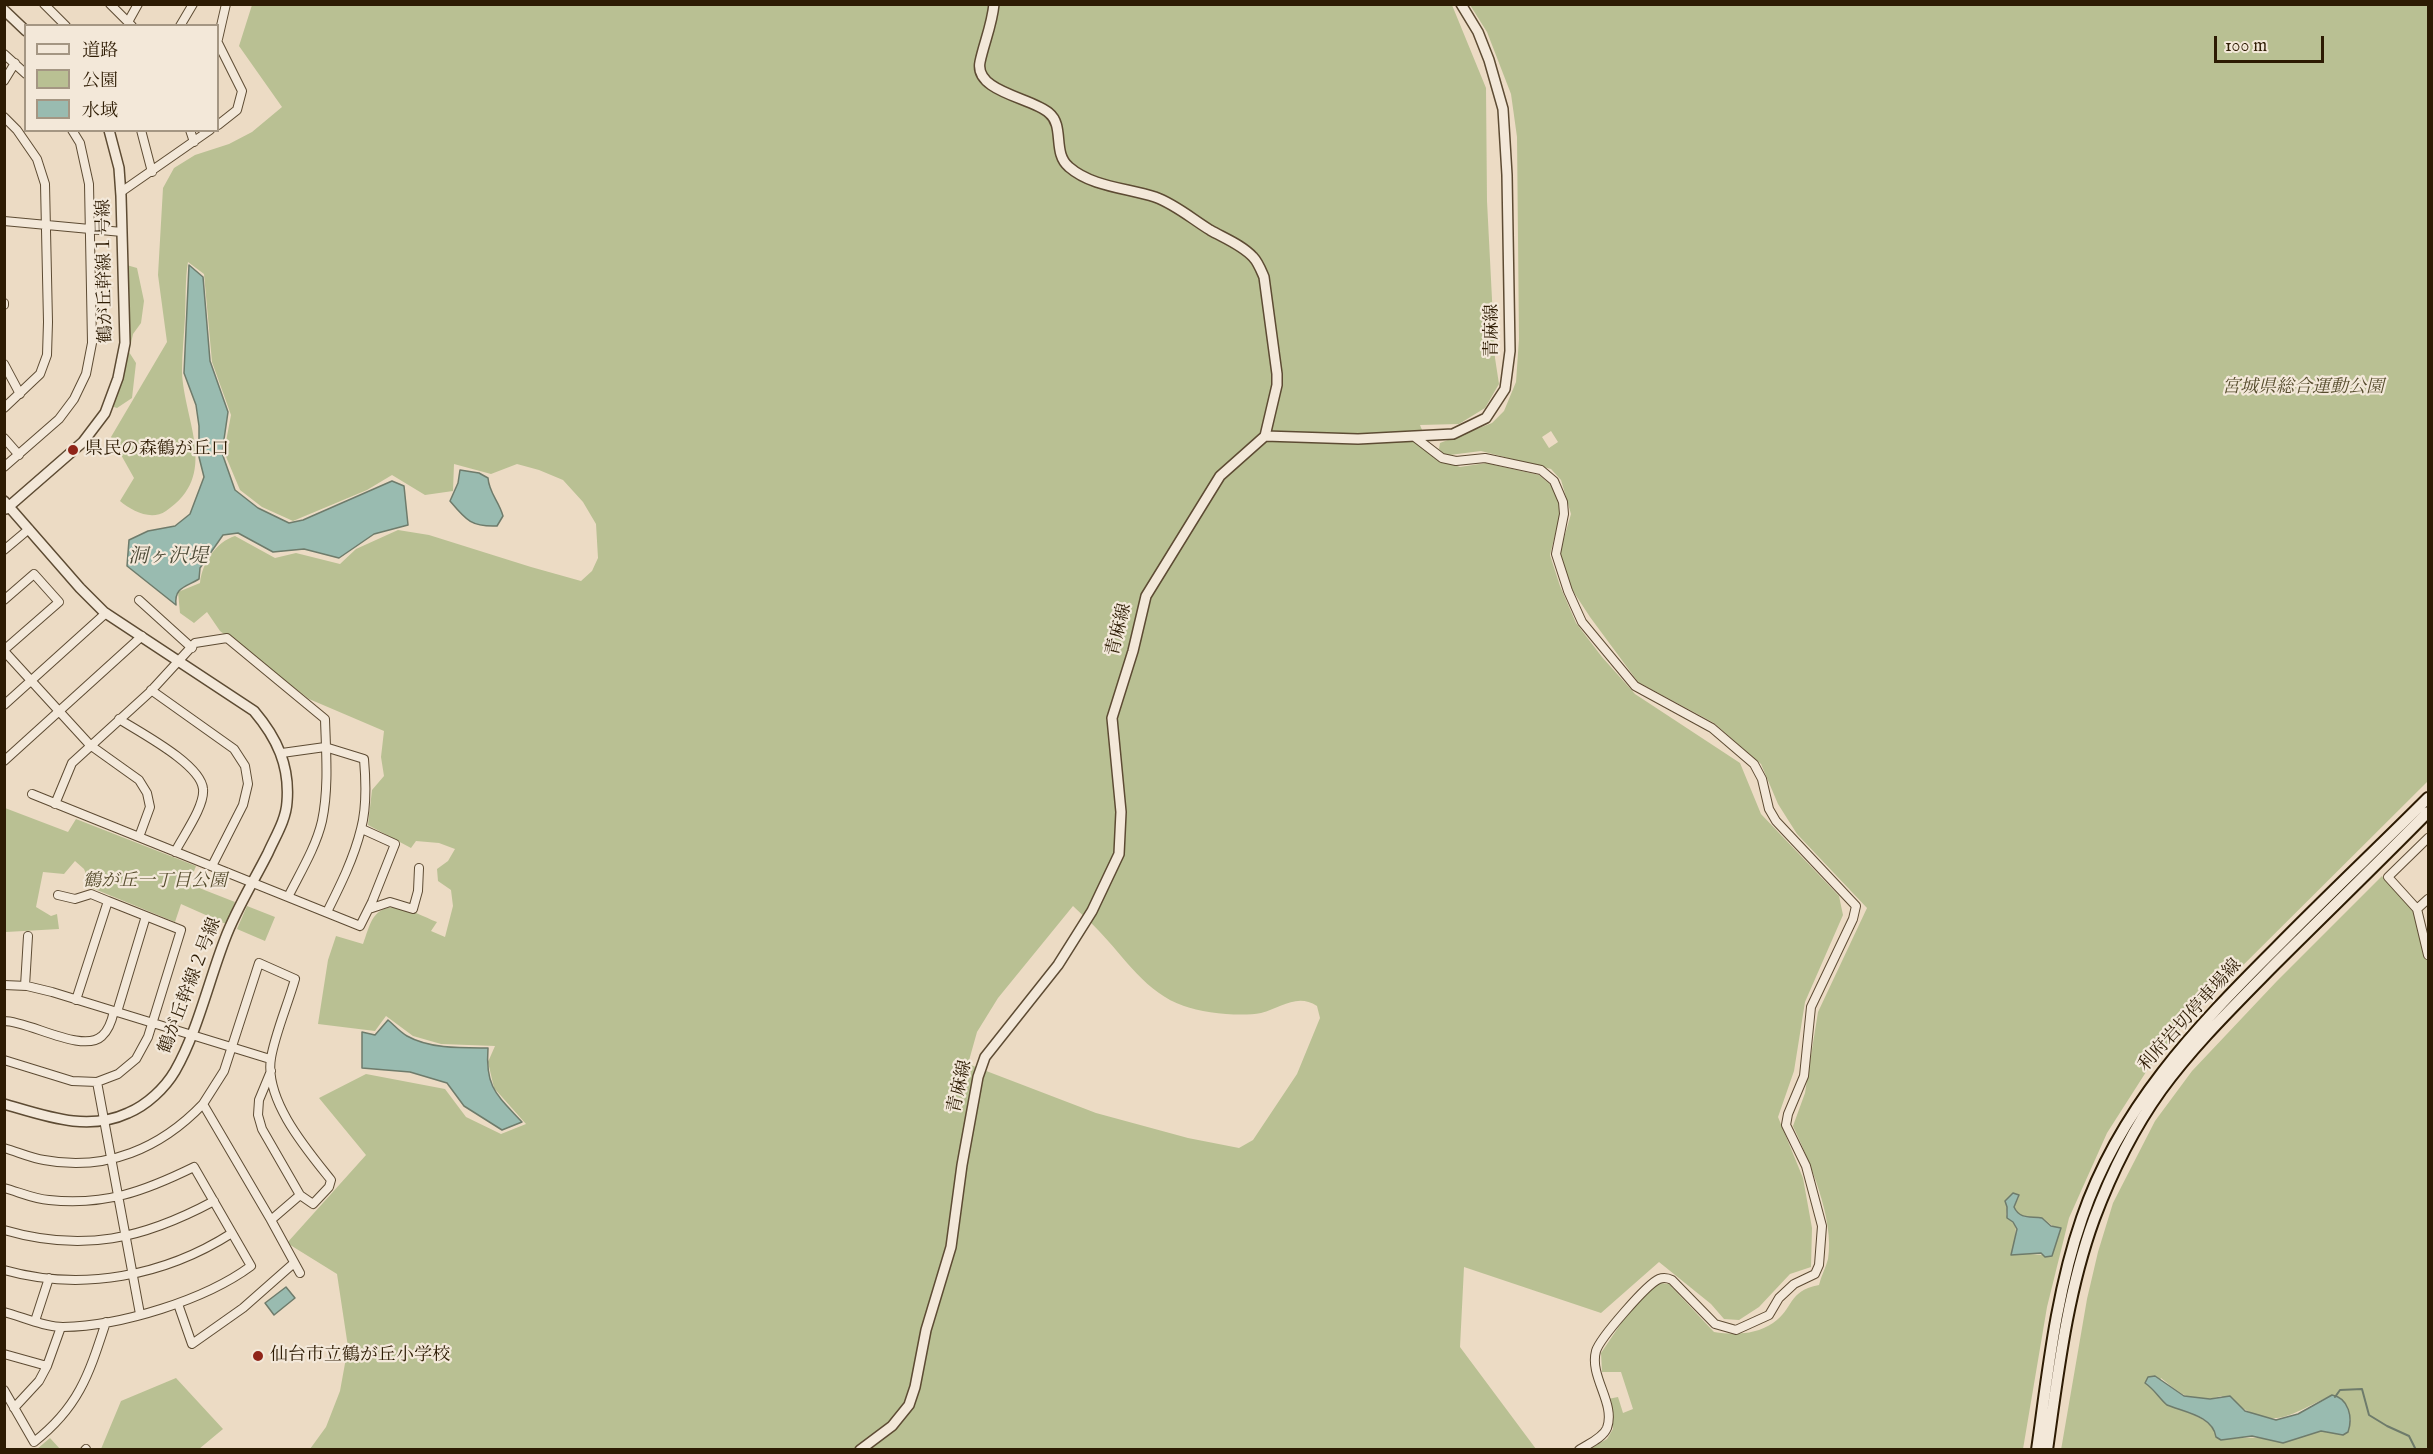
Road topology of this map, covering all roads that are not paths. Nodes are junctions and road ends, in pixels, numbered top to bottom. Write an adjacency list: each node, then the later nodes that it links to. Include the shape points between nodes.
1 (44, 4): 9 (street)
2 (110, 4): 10 (street)
3 (138, 4): 10 (street)
4 (193, 4): 11 (street)
5 (226, 4): 13 (street)
6 (994, 4): 36 (street, via 980,73 1000,90 1051,114 1061,155 1068,167 1098,183 1173,206 1240,247 1260,268 1277,374)
7 (1461, 4): 38 (street, 青麻線, via 1478,32 1503,109 1509,372 1504,389 1486,418 1453,434)
8 (4, 10): 12 (street)
9 (64, 24)
10 (130, 24)
11 (181, 24)
12 (24, 28)
13 (219, 36)
14 (219, 43): 20 (street, via 242,90 237,110)
15 (4, 54): 16 (street)
16 (15, 63): 17 (street); 18 (street)
17 (24, 72)
18 (4, 81)
19 (4, 117): 30 (street, via 37,159 45,184)
20 (219, 124)
21 (73, 132): 31 (street, via 80,143 89,184)
22 (109, 132): 28 (street, 鶴が丘幹線１号線)
23 (142, 132): 27 (street)
24 (190, 132): 26 (street)
25 (207, 132): 26 (street)
26 (194, 142): 27 (street)
27 (152, 172): 28 (street)
28 (121, 192): 32 (street, 鶴が丘幹線１号線)
29 (4, 221): 30 (street)
30 (46, 225): 31 (street); 34 (street, via 47,355 40,374)
31 (89, 229): 32 (street); 39 (street, via 92,343 86,374 59,419)
32 (122, 232): 41 (street, 鶴が丘幹線１号線, via 125,343 113,395 83,442)
33 (4, 364): 34 (street)
34 (20, 394): 35 (street)
35 (4, 408)
36 (1265, 436): 38 (street, 青麻線); 121 (street, 青麻線, via 1220,477 1146,596 1112,718 1121,812 1119,854 1092,911 1058,965 985,1056 962,1165 951,1247 926,1330 915,1387 909,1405 892,1426)
37 (4, 438): 39 (street)
38 (1416, 438): 122 (street, via 1442,458 1485,458 1541,470 1554,481 1564,514 1556,554 1582,622 1635,686 1712,728 1754,764 1776,820 1856,906 1811,1007 1804,1076 1786,1125 1806,1166 1822,1227 1815,1274 1794,1284 1769,1315 1736,1330 1715,1324 1672,1280 1657,1280 1620,1316 1596,1351 1596,1371 1609,1422 1603,1435)
39 (19, 455): 40 (street)
40 (4, 467)
41 (6, 506): 42 (street, 鶴が丘幹線２号線)
42 (29, 529): 43 (street); 46 (street, 鶴が丘幹線２号線)
43 (4, 550)
44 (4, 600): 49 (street, via 34,574 59,602)
45 (139, 600): 48 (street)
46 (106, 613): 47 (street, 鶴が丘幹線２号線); 51 (street)
47 (142, 636): 50 (street, 鶴が丘幹線２号線); 54 (street)
48 (192, 648): 50 (street); 57 (street, via 195,643 227,638 324,719)
49 (4, 651): 51 (street)
50 (180, 661): 52 (street); 58 (street, 鶴が丘幹線２号線, via 254,711 271,730)
51 (31, 681): 53 (street); 54 (street)
52 (151, 690): 55 (street); 68 (street, via 234,749 245,766 248,784 243,805)
53 (4, 705)
54 (58, 712): 56 (street); 59 (street)
55 (119, 719): 56 (street); 67 (street, via 189,766 199,777 203,789 200,805)
56 (90, 746): 62 (street, via 72,763); 65 (street, via 139,780 147,793 150,807)
57 (325, 747): 58 (street); 64 (street, via 364,759); 72 (street, via 322,822)
58 (282, 753): 70 (street, 鶴が丘幹線２号線, via 288,777 287,805)
59 (4, 760)
60 (32, 794): 62 (street)
61 (2428, 798): 123 (main road, 利府岩切停車場線, via 2185,1041 2149,1087 2121,1134 2082,1217 2053,1333)
62 (56, 804): 65 (street)
63 (2428, 813): 124 (main road, 利府岩切停車場線, via 2194,1048 2160,1090 2132,1136 2094,1219 2078,1268)
64 (362, 829): 75 (street, via 395,844); 77 (street)
65 (139, 837): 67 (street)
66 (2428, 838): 76 (street, via 2388,877)
67 (175, 852): 68 (street)
68 (212, 866): 70 (street)
69 (418, 868): 75 (street, via 413,909 390,902)
70 (253, 884): 72 (street); 87 (street, 鶴が丘幹線２号線, via 225,938)
71 (58, 894): 74 (street, via 75,899 91,894)
72 (288, 897): 77 (street)
73 (2428, 898): 76 (street)
74 (108, 901): 78 (street); 83 (street)
75 (369, 909): 77 (street, via 360,926)
76 (2418, 909): 80 (street)
77 (327, 912)
78 (146, 916): 84 (street); 86 (street, via 181,930)
79 (28, 936): 82 (street)
80 (2428, 955)
81 (4, 985): 82 (street)
82 (25, 986): 83 (street)
83 (76, 1000): 84 (street)
84 (116, 1012): 85 (street, via 102,1037 86,1043); 86 (street)
85 (4, 1021)
86 (151, 1023): 87 (street); 92 (street, via 136,1059 118,1074)
87 (191, 1034): 88 (street); 95 (street, 鶴が丘幹線２号線, via 174,1072 155,1096 129,1113)
88 (233, 1048): 89 (street); 89 (street, via 259,963 295,979); 94 (street)
89 (270, 1059): 91 (street)
90 (4, 1060): 92 (street, via 72,1081)
91 (271, 1071): 99 (street, via 259,1100 258,1115); 99 (street, via 280,1106 331,1180 313,1204)
92 (97, 1082): 95 (street)
93 (4, 1104): 95 (street, 鶴が丘幹線２号線, via 67,1122)
94 (203, 1104): 97 (street, via 161,1140); 102 (street)
95 (105, 1120): 97 (street)
96 (4, 1148): 97 (street, via 44,1160)
97 (111, 1160): 100 (street)
98 (4, 1188): 100 (street, via 46,1200 85,1202)
99 (300, 1195): 102 (street)
100 (117, 1198): 101 (street, via 156,1186 194,1167); 105 (street)
101 (214, 1201): 104 (street); 105 (street, via 156,1228)
102 (271, 1220): 106 (street)
103 (4, 1230): 105 (street, via 66,1242)
104 (232, 1233): 109 (street, via 190,1257); 111 (street, via 251,1266 208,1293)
105 (126, 1237): 109 (street)
106 (294, 1263): 108 (street); 111 (street, via 243,1308 192,1344)
107 (4, 1270): 110 (street)
108 (300, 1273)
109 (133, 1274): 110 (street, via 105,1279); 113 (street)
110 (49, 1278): 114 (street)
111 (178, 1304): 113 (street)
112 (4, 1312): 114 (street)
113 (140, 1314): 115 (street)
114 (35, 1321): 116 (street)
115 (106, 1322): 116 (street); 120 (street, via 83,1385 53,1427 34,1442)
116 (62, 1327): 118 (street)
117 (4, 1354): 118 (street)
118 (47, 1366): 120 (street)
119 (4, 1390): 120 (street)
120 (14, 1408)
121 (860, 1449)
122 (1579, 1449)
123 (2037, 1449)
124 (2047, 1449)

